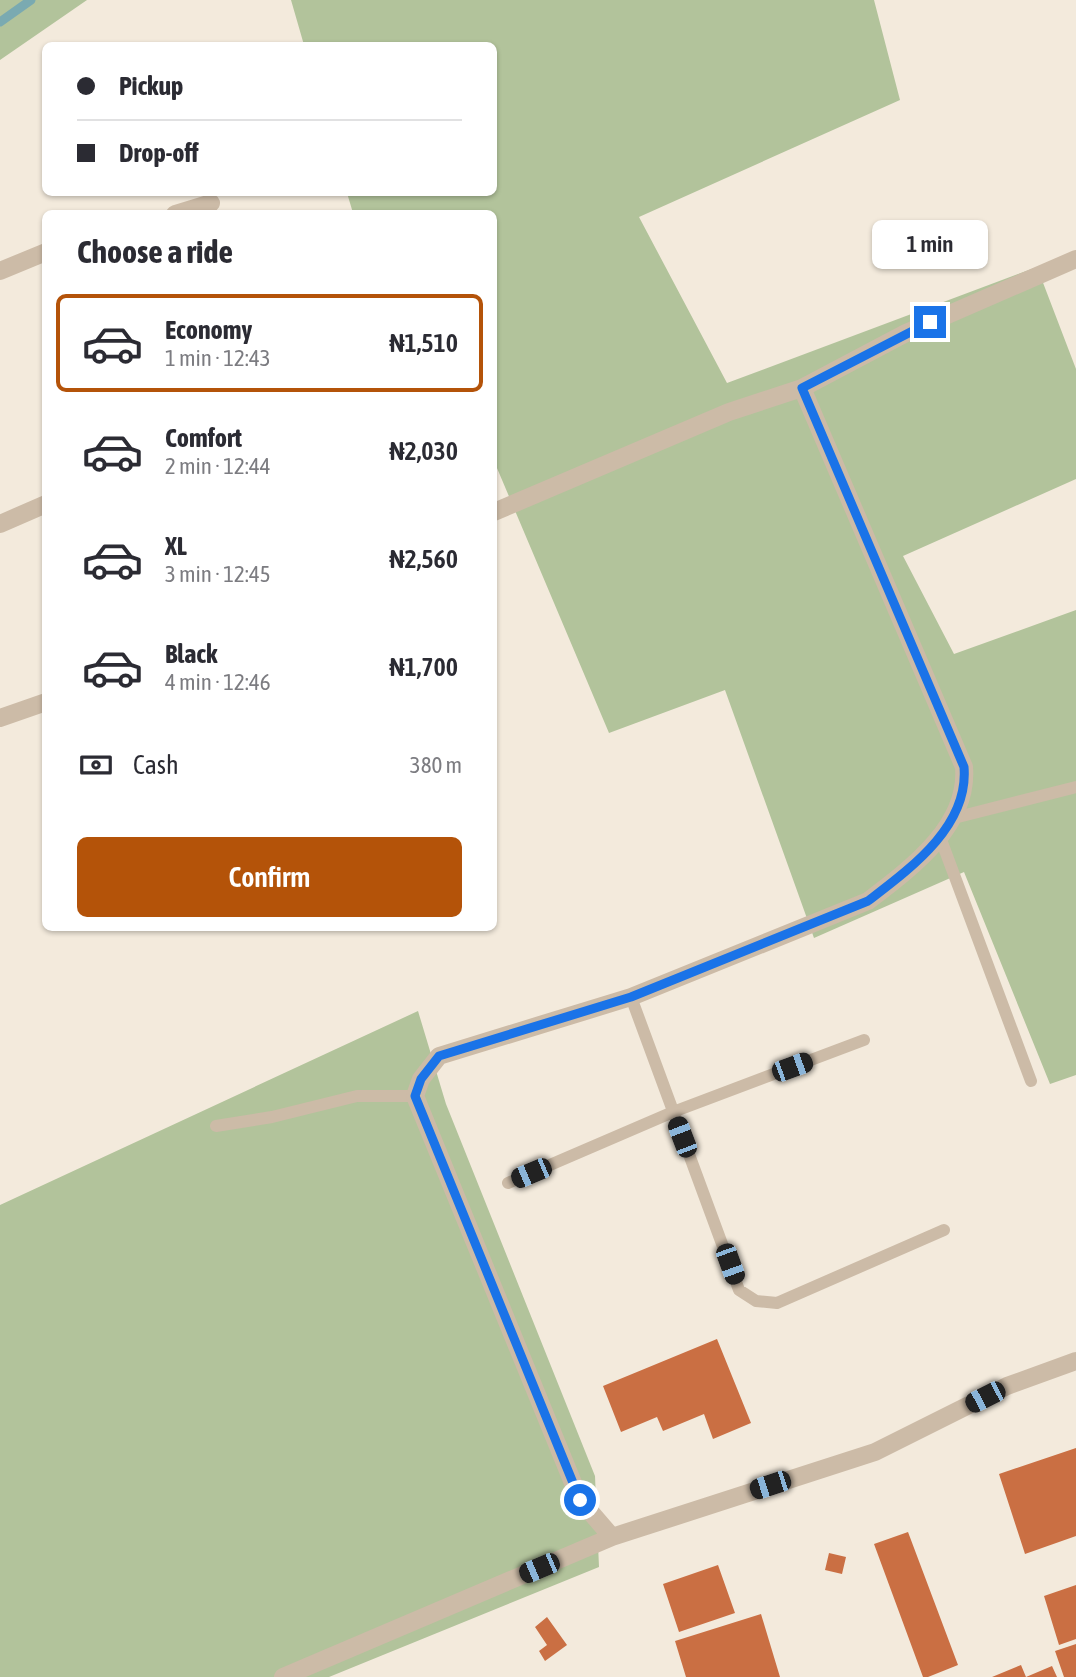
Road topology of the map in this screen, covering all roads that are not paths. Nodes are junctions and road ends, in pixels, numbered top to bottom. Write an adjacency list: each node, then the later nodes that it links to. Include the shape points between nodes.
1 (211, 203): 2 (street)
2 (188, 210)
3 (42, 253): 5 (street)
4 (1076, 259): 6 (street, via 906,332)
5 (0, 271)
6 (802, 388): 8 (street, via 729,412); 13 (street, via 964,767 966,784)
7 (42, 506): 9 (street)
8 (497, 511)
9 (0, 524)
10 (42, 703): 11 (street)
11 (0, 718)
12 (1076, 787): 13 (lane)
13 (954, 818): 14 (street)
14 (940, 837): 15 (street, via 868,901); 17 (lane)
15 (631, 997): 18 (street, via 439,1056 421,1079); 19 (lane)
16 (864, 1040): 19 (lane)
17 (1031, 1081)
18 (415, 1096): 20 (lane, via 357,1096); 24 (street, via 580,1500)
19 (673, 1112): 21 (lane); 22 (lane, via 739,1290 756,1301 777,1303)
20 (216, 1126)
21 (508, 1183)
22 (944, 1230)
23 (1076, 1362): 24 (street, via 1007,1386 875,1452)
24 (612, 1537): 25 (street)
25 (283, 1677)

